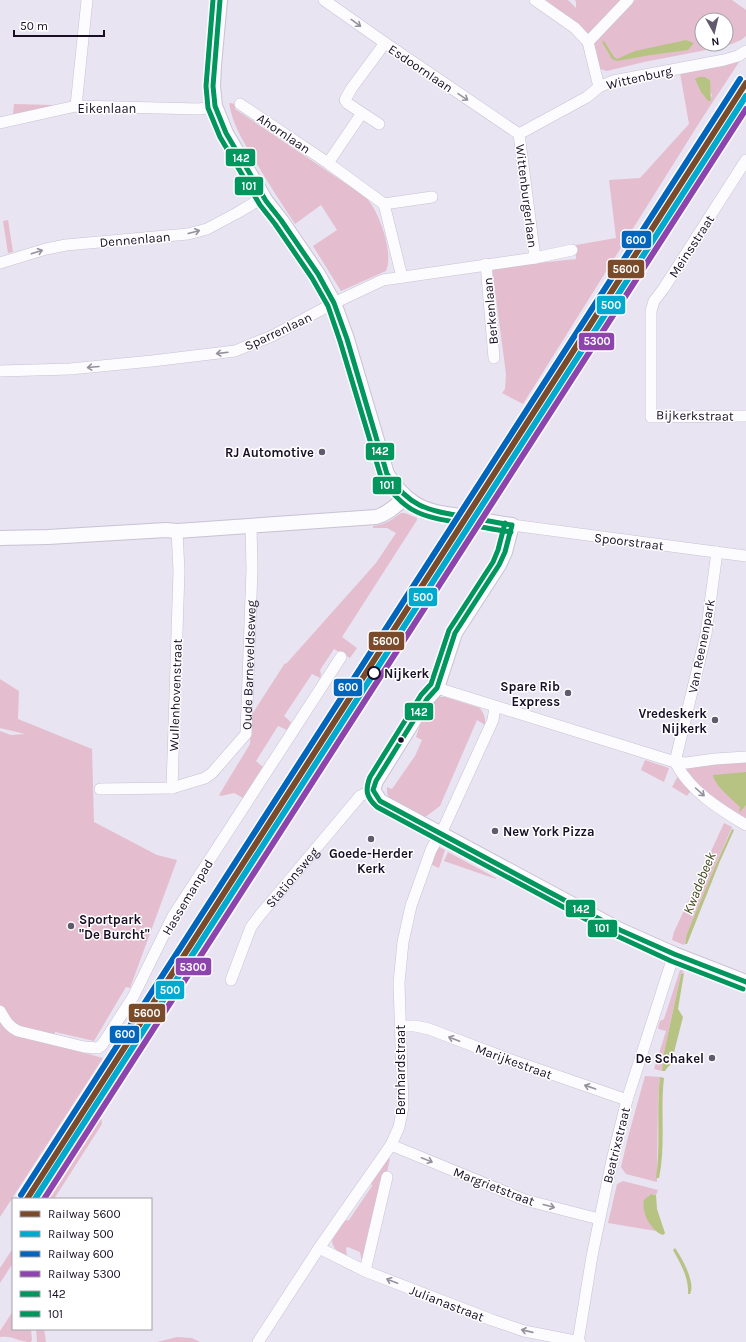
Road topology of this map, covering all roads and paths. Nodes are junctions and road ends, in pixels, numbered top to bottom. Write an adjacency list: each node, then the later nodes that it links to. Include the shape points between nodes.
1 (87, 0): 11 (street)
2 (220, 0): 12 (street, via 213,72)
3 (324, 0): 7 (street, Esdoornlaan, one-way to 7)
4 (535, 0): 6 (street, via 574,28)
5 (628, 0): 6 (street)
6 (588, 42): 9 (street)
7 (385, 43): 13 (street, via 345,100); 16 (street, Esdoornlaan, one-way to 16)
8 (746, 51): 9 (street, Wittenburg, via 724,60 613,81)
9 (599, 87): 16 (street, Wittenburg, via 587,97)
10 (240, 104): 18 (street, Ahornlaan)
11 (76, 106): 12 (street, Eikenlaan, via 200,109); 14 (street, Eikenlaan)
12 (215, 106): 19 (street, via 226,133)
13 (362, 113): 15 (street); 18 (street)
14 (0, 123)
15 (379, 124)
16 (519, 134): 23 (street, Wittenburgerlaan)
17 (746, 160): 28 (street, Meinsstraat, via 654,301 651,311)
18 (328, 163): 21 (street, Ahornlaan)
19 (264, 197): 24 (street, Dennenlaan, one-way to 19, via 66,245 188,234 207,229); 27 (street, via 318,274)
20 (432, 197): 21 (street)
21 (384, 204): 26 (street)
22 (572, 250): 23 (street, Sparrenlaan)
23 (535, 258): 25 (street, Sparrenlaan)
24 (0, 263)
25 (486, 264): 26 (street, Sparrenlaan); 29 (street, Berkenlaan)
26 (402, 277): 27 (street, Sparrenlaan, via 383,280)
27 (334, 303): 30 (street, Sparrenlaan, one-way to 30, via 272,336 235,351 70,369); 32 (street, via 387,474)
28 (651, 336): 31 (street, Bijkerkstraat, via 651,417)
29 (494, 358)
30 (0, 371)
31 (746, 416)
32 (406, 497): 33 (street, via 390,512 376,517); 34 (street, via 425,509)
33 (251, 526): 35 (street); 44 (street, Oude Barneveldseweg, via 252,569 246,734 212,773 205,778)
34 (512, 526): 37 (street, Spoorstraat); 40 (street, via 499,565 455,633)
35 (177, 531): 36 (street); 44 (street, Wullenhovenstraat, via 179,571)
36 (0, 538)
37 (717, 552): 38 (street, Spoorstraat); 43 (street, Van Reenenpark, via 706,634)
38 (746, 556)
39 (341, 657): 52 (street, Hassemanpad, via 173,916 134,997 102,1045 98,1048 84,1047 18,1031 5,1021)
40 (437, 688): 41 (street); 46 (street, via 427,699 376,781)
41 (495, 706): 43 (street); 48 (street, Bernhardstraat, via 493,720)
42 (746, 757): 43 (street)
43 (675, 762): 47 (street, one-way to 47, via 700,793)
44 (172, 788): 45 (street)
45 (100, 789)
46 (374, 790): 48 (street, via 380,801); 50 (street, Stationsweg, via 360,796 260,914 251,927)
47 (746, 825)
48 (440, 834): 49 (street, via 612,926); 53 (street, Bernhardstraat, via 424,868 406,927 399,983)
49 (674, 954): 51 (street); 54 (street, Beatrixstraat)
50 (231, 980)
51 (746, 982)
52 (0, 1011)
53 (400, 1026): 54 (street, Marijkestraat, one-way to 53, via 508,1060 428,1029); 55 (street, Bernhardstraat, via 403,1107)
54 (627, 1100): 57 (street, Beatrixstraat)
55 (391, 1145): 57 (street, Margrietstraat, one-way to 57, via 525,1200); 58 (street, Bernhardstraat)
56 (387, 1177): 59 (street)
57 (599, 1219): 61 (street, Beatrixstraat)
58 (319, 1248): 59 (street, Julianastraat); 60 (street, Bernhardstraat)
59 (365, 1271): 61 (street, Julianastraat, one-way to 59, via 524,1331)
60 (258, 1342)
61 (579, 1342)

